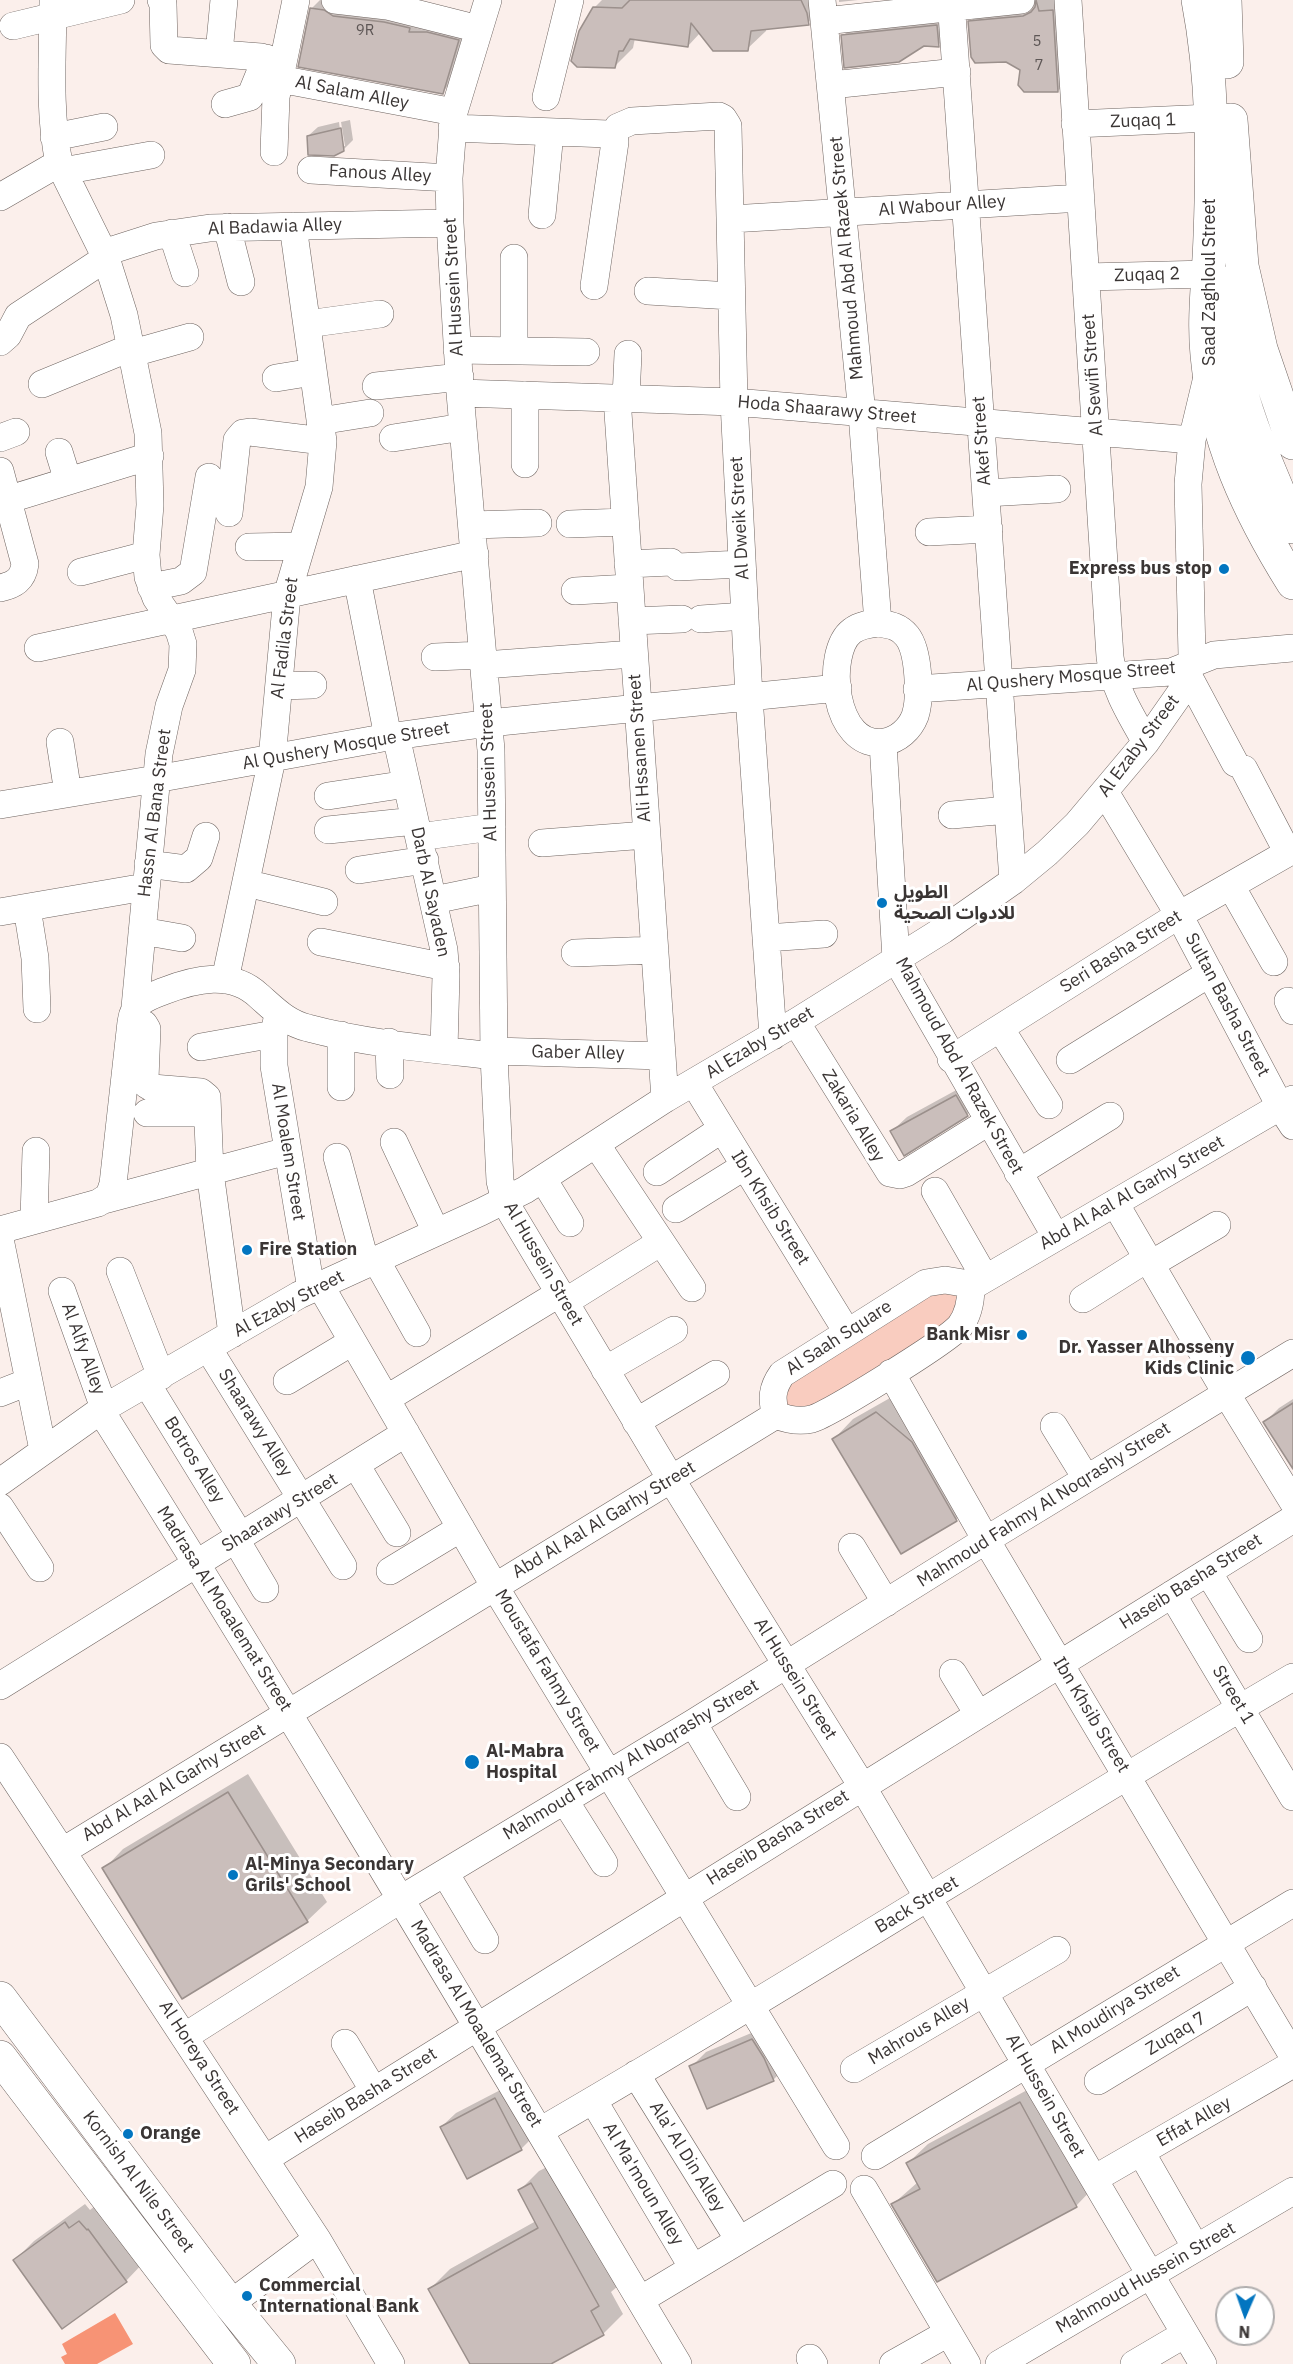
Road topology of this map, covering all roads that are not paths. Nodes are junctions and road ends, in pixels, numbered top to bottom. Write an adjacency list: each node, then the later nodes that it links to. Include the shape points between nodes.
1 (121, 0): 14 (street)
2 (161, 0): 19 (street, Al Salam Alley, via 166,48)
3 (224, 0): 19 (street)
4 (296, 0): 20 (street)
5 (335, 0): 17 (street, via 387,6)
6 (488, 0): 17 (street, Al Hussein Street)
7 (570, 0): 23 (street)
8 (1021, 0): 13 (street)
9 (1068, 0): 27 (street, Al Sewifi Street)
10 (1198, 0): 25 (main road, Saad Zaghloul Street, via 1208,57)
11 (1215, 0): 18 (main road)
12 (1225, 0): 18 (main road, Saad Zaghloul Street)
13 (952, 4): 15 (street); 21 (street, Akef Street)
14 (53, 8): 16 (street); 30 (street, Hassn Al Bana Street)
15 (823, 10): 22 (street, Mahmoud Abd Al Razek Street)
16 (13, 26)
17 (479, 29): 26 (street, Al Hussein Street)
18 (1226, 41): 49 (main road, Saad Zaghloul Street)
19 (219, 53): 20 (street, Al Salam Alley)
20 (273, 67): 24 (street, via 250,97); 26 (street, Al Salam Alley, via 290,81); 32 (street)
21 (957, 72): 22 (street); 39 (street, Akef Street)
22 (831, 85): 40 (street, Mahmoud Abd Al Razek Street)
23 (546, 97)
24 (225, 104)
25 (1211, 118): 27 (street, Zuqaq 1); 51 (main road, Saad Zaghloul Street)
26 (453, 120): 29 (street, Al Salam Alley); 36 (street, Al Hussein Street)
27 (1075, 124): 38 (street, Al Sewifi Street)
28 (104, 127): 30 (street)
29 (550, 133): 31 (street, Al Salam Alley); 41 (street)
30 (54, 136): 34 (street, Hassn Al Bana Street)
31 (614, 137): 42 (street, Al Dweik Street, via 618,127 632,121 723,118 728,126); 54 (street)
32 (274, 152)
33 (151, 155): 34 (street)
34 (61, 167): 37 (street); 47 (street, Hassn Al Bana Street)
35 (311, 170): 36 (street, Fanous Alley)
36 (449, 178): 43 (street, Al Hussein Street)
37 (0, 197)
38 (1081, 198): 39 (street, Al Wabour Alley); 52 (street, Al Sewifi Street)
39 (966, 205): 40 (street, Al Wabour Alley); 78 (street, Akef Street)
40 (842, 212): 42 (street, Al Wabour Alley); 77 (street, Mahmoud Abd Al Razek Street)
41 (542, 215)
42 (731, 219): 56 (street, Al Dweik Street)
43 (450, 223): 44 (street, Al Badawia Alley); 68 (street, Al Hussein Street)
44 (293, 226): 45 (street, Al Badawia Alley); 58 (street, Al Fadila Street)
45 (227, 227): 46 (street, Al Badawia Alley); 53 (street)
46 (172, 233): 47 (street, Al Badawia Alley, via 129,243); 50 (street)
47 (105, 255): 61 (street, Al Badawia Alley, via 18,316); 63 (street, Hassn Al Bana Street)
48 (514, 258): 64 (street)
49 (1242, 266): 60 (main road, via 1231,307); 62 (main road, Saad Zaghloul Street)
50 (185, 273)
51 (1209, 274): 52 (street, Zuqaq 2); 69 (main road, Saad Zaghloul Street, via 1206,335)
52 (1086, 277): 81 (street, Al Sewifi Street)
53 (241, 282)
54 (594, 286)
55 (648, 291): 56 (street)
56 (731, 296): 75 (street, Al Dweik Street)
57 (380, 314): 58 (street)
58 (307, 324): 67 (street, Al Fadila Street)
59 (190, 337): 63 (street)
60 (1230, 337): 62 (main road, via 1244,336); 69 (main road)
61 (0, 342)
62 (1261, 349): 84 (main road, Saad Zaghloul Street)
63 (133, 350): 71 (street); 86 (street, Hassn Al Bana Street)
64 (514, 351): 65 (street); 68 (street)
65 (586, 352)
66 (628, 354): 74 (street, Ali Hssanen Street)
67 (313, 372): 70 (street); 80 (street, Al Fadila Street)
68 (459, 373): 72 (street); 73 (street, Hoda Shaarawy Street); 79 (street, Al Hussein Street)
69 (1222, 373): 83 (street, Al Ezaby Street); 99 (main road); 110 (main road, Saad Zaghloul Street, via 1219,423 1239,485 1263,536)
70 (276, 378)
71 (42, 384)
72 (376, 386)
73 (525, 395): 74 (street, Hoda Shaarawy Street); 87 (street)
74 (621, 398): 75 (street, Hoda Shaarawy Street); 95 (street, Ali Hssanen Street)
75 (734, 402): 77 (street, Hoda Shaarawy Street); 106 (street, Al Dweik Street)
76 (370, 413): 80 (street)
77 (862, 414): 78 (street, Hoda Shaarawy Street); 118 (street, Mahmoud Abd Al Razek Street)
78 (981, 423): 81 (street, Hoda Shaarawy Street); 92 (street, Akef Street)
79 (463, 428): 82 (street); 98 (street, Al Hussein Street)
80 (321, 431): 94 (street, via 243,433 237,440); 102 (street, Al Fadila Street, via 319,487)
81 (1096, 432): 83 (street, Hoda Shaarawy Street); 125 (street, Al Sewifi Street)
82 (393, 438)
83 (1192, 440): 124 (street, Al Ezaby Street, via 1188,483)
84 (1293, 443)
85 (59, 452): 90 (street)
86 (150, 456): 90 (street); 105 (street, Hassn Al Bana Street)
87 (525, 464)
88 (0, 471): 93 (street)
89 (209, 477): 111 (street, via 193,572 181,581)
90 (68, 481): 93 (street)
91 (1057, 489): 92 (street)
92 (986, 493): 100 (street, Akef Street)
93 (4, 501): 112 (street, via 24,571 17,582)
94 (229, 513)
95 (625, 522): 97 (street); 108 (street, Ali Hssanen Street)
96 (538, 523): 98 (street)
97 (570, 524)
98 (472, 525): 104 (street, Al Hussein Street)
99 (1293, 527)
100 (989, 529): 101 (street); 126 (street, Akef Street)
101 (928, 532)
102 (301, 546): 103 (street); 114 (street, Al Fadila Street)
103 (249, 547)
104 (475, 554): 109 (street); 123 (street, Al Hussein Street)
105 (146, 555): 107 (street); 111 (street, Hassn Al Bana Street)
106 (742, 564): 108 (street, via 675,565); 115 (street, Al Dweik Street)
107 (81, 572)
108 (628, 576): 113 (street); 117 (street, Ali Hssanen Street)
109 (357, 579): 114 (street); 134 (street, Darb Al Sayaden)
110 (1293, 583)
111 (151, 587): 116 (street, Hassn Al Bana Street)
112 (0, 588)
113 (575, 591)
114 (287, 595): 116 (street); 128 (street, Al Fadila Street)
115 (745, 616): 117 (street); 131 (street, Al Dweik Street)
116 (171, 619): 119 (street); 139 (street, Hassn Al Bana Street, via 179,631 183,657 163,730)
117 (632, 621): 121 (street, Ali Hssanen Street)
118 (878, 623): 129 (street, via 852,630 844,639 838,660); 130 (street, via 893,625 911,643 916,658)
119 (38, 648)
120 (1293, 648): 124 (street, Al Qushery Mosque Street, via 1214,655)
121 (633, 654): 123 (street); 132 (street, Ali Hssanen Street)
122 (435, 657): 123 (street)
123 (484, 660): 133 (street, Al Hussein Street)
124 (1190, 670): 125 (street, Al Qushery Mosque Street); 136 (street, Al Ezaby Street); 153 (street)
125 (1112, 677): 126 (street, Al Qushery Mosque Street); 136 (street, Al Sewifi Street)
126 (999, 684): 130 (street, Al Qushery Mosque Street); 145 (street, Akef Street)
127 (313, 685): 128 (street)
128 (279, 686): 138 (street, Al Fadila Street)
129 (838, 688): 131 (street, Al Qushery Mosque Street); 137 (street, via 846,723 856,734)
130 (917, 689): 137 (street, via 917,707 909,726)
131 (749, 698): 132 (street, Al Qushery Mosque Street); 168 (street, Al Dweik Street)
132 (637, 708): 133 (street, Al Qushery Mosque Street); 149 (street, Ali Hssanen Street)
133 (489, 723): 134 (street, Al Qushery Mosque Street); 147 (street, Al Hussein Street)
134 (392, 736): 138 (street, Al Qushery Mosque Street); 140 (street, Darb Al Sayaden)
135 (60, 742): 142 (street)
136 (1146, 742): 141 (street, Al Ezaby Street)
137 (883, 743): 172 (street, Mahmoud Abd Al Razek Street)
138 (272, 759): 139 (street, Al Qushery Mosque Street); 157 (street, Al Fadila Street)
139 (156, 779): 142 (street, Al Qushery Mosque Street); 155 (street, Hassn Al Bana Street)
140 (407, 784): 143 (street); 151 (street, Darb Al Sayaden)
141 (1105, 792): 156 (street, Al Ezaby Street, via 1047,853); 164 (street, Sultan Basha Street)
142 (68, 793): 144 (street, Al Qushery Mosque Street)
143 (328, 796)
144 (0, 804)
145 (1008, 810): 146 (street); 156 (street, Akef Street)
146 (952, 815)
147 (492, 827): 151 (street); 159 (street, Al Hussein Street)
148 (328, 830): 151 (street)
149 (646, 835): 152 (street); 170 (street, Ali Hssanen Street)
150 (206, 836): 155 (street, via 199,858 186,869)
151 (420, 840): 154 (street); 160 (street, Darb Al Sayaden)
152 (542, 843)
153 (1290, 856): 158 (street, Seri Basha Street)
154 (359, 870)
155 (147, 876): 162 (street); 165 (street, Hassn Al Bana Street)
156 (1013, 882): 172 (street, Al Ezaby Street)
157 (246, 884): 161 (street); 176 (street, Al Fadila Street)
158 (1231, 886): 164 (street, Seri Basha Street); 173 (street)
159 (492, 888): 160 (street); 187 (street, Al Hussein Street)
160 (434, 900): 174 (street, Darb Al Sayaden)
161 (324, 902)
162 (27, 908): 163 (street); 177 (street, via 35,958)
163 (0, 912)
164 (1179, 915): 175 (street, Sultan Basha Street); 181 (street, Seri Basha Street)
165 (142, 930): 167 (street); 178 (street, Hassn Al Bana Street)
166 (824, 934): 168 (street)
167 (182, 938)
168 (766, 938): 183 (street, Al Dweik Street)
169 (321, 942): 174 (street)
170 (655, 950): 171 (street); 188 (street, Ali Hssanen Street)
171 (575, 953)
172 (896, 959): 179 (street, Al Ezaby Street); 189 (street, Mahmoud Abd Al Razek Street)
173 (1274, 962)
174 (446, 967): 186 (street, Darb Al Sayaden)
175 (1210, 973): 190 (street); 196 (street, Sultan Basha Street)
176 (225, 980): 178 (street, via 188,982 142,999); 180 (street, Gaber Alley, via 257,993)
177 (37, 1009)
178 (133, 1014): 198 (street, via 146,1025 147,1085 204,1093); 213 (street, Hassn Al Bana Street, via 113,1184)
179 (796, 1022): 183 (street, Al Ezaby Street); 200 (street, Zakaria Alley, via 890,1173 906,1173)
180 (276, 1024): 182 (street, Gaber Alley); 185 (street); 205 (street, Al Moalem Street, via 274,1066)
181 (1000, 1028): 189 (street, Seri Basha Street); 195 (street)
182 (341, 1035): 184 (street, Gaber Alley); 193 (street)
183 (773, 1036): 192 (street, Al Ezaby Street)
184 (389, 1042): 186 (street, Gaber Alley); 191 (street)
185 (201, 1047)
186 (444, 1050): 187 (street, Gaber Alley)
187 (494, 1054): 188 (street, Gaber Alley); 214 (street, Al Hussein Street, via 500,1181)
188 (662, 1056): 194 (street, Ali Hssanen Street)
189 (951, 1059): 200 (street, Mahmoud Abd Al Razek Street)
190 (1070, 1060)
191 (390, 1075)
192 (694, 1083): 194 (street, Al Ezaby Street); 201 (street, Ibn Khsib Street)
193 (341, 1087)
194 (665, 1099): 203 (street, Al Ezaby Street)
195 (1049, 1105)
196 (1289, 1110): 215 (street, Abd Al Aal Al Garhy Street)
197 (147, 1113): 198 (street)
198 (207, 1113): 208 (street)
199 (1110, 1116): 210 (street)
200 (988, 1122): 210 (street, Mahmoud Abd Al Razek Street)
201 (722, 1129): 207 (street, Ibn Khsib Street); 209 (street)
202 (394, 1142): 221 (street)
203 (597, 1144): 211 (street, Al Ezaby Street); 224 (street)
204 (36, 1151): 217 (street)
205 (287, 1151): 208 (street); 229 (street, Al Moalem Street)
206 (337, 1157): 226 (street)
207 (745, 1166): 216 (street); 235 (street, Ibn Khsib Street)
208 (210, 1172): 213 (street); 237 (street)
209 (657, 1172)
210 (1018, 1173): 222 (street, Mahmoud Abd Al Razek Street)
211 (543, 1179): 214 (street, Al Ezaby Street); 218 (street)
212 (936, 1191): 228 (street)
213 (104, 1200): 217 (street)
214 (505, 1201): 221 (street, Al Ezaby Street); 232 (street, Al Hussein Street)
215 (1115, 1203): 222 (street, Abd Al Aal Al Garhy Street); 225 (street)
216 (675, 1209)
217 (34, 1220): 220 (street)
218 (570, 1223)
219 (1217, 1225): 225 (street)
220 (0, 1230)
221 (436, 1232): 226 (street, Al Ezaby Street)
222 (1056, 1237): 228 (street, Abd Al Aal Al Garhy Street)
223 (0, 1239): 246 (street)
224 (662, 1242): 230 (street); 232 (street)
225 (1149, 1261): 233 (street); 248 (street)
226 (371, 1262): 229 (street, Al Ezaby Street); 236 (street)
227 (120, 1271): 244 (street, Botros Alley)
228 (978, 1282): 235 (street, Al Saah Square, via 926,1282); 242 (street, via 958,1328)
229 (316, 1287): 237 (street, Al Ezaby Street); 238 (street, Moustafa Fahmy Street)
230 (692, 1288)
231 (62, 1291): 250 (street, Al Alfy Alley)
232 (562, 1298): 241 (street, Al Hussein Street); 249 (street)
233 (1083, 1299)
234 (674, 1330): 241 (street)
235 (847, 1332): 251 (street, Al Saah Square, via 782,1374 772,1394)
236 (417, 1333)
237 (232, 1334): 239 (street, Al Ezaby Street)
238 (352, 1342): 245 (street); 249 (street, Moustafa Fahmy Street)
239 (208, 1348): 244 (street, Al Ezaby Street); 260 (street, Shaarawy Alley)
240 (1293, 1353): 248 (street, Mahmoud Fahmy Al Noqrashy Street)
241 (605, 1370): 252 (street, Al Hussein Street)
242 (891, 1373): 251 (street, via 814,1418 795,1421); 267 (street, Ibn Khsib Street)
243 (716, 1374): 252 (street)
244 (154, 1380): 250 (street, Al Ezaby Street); 266 (street, Botros Alley)
245 (286, 1381)
246 (28, 1382): 247 (street); 255 (street)
247 (0, 1393)
248 (1226, 1393): 258 (street, Mahmoud Fahmy Al Noqrashy Street); 261 (street)
249 (386, 1399): 254 (street, Moustafa Fahmy Street)
250 (103, 1409): 255 (street, Al Ezaby Street); 269 (street, Madrasa Al Moaalemat Street)
251 (776, 1415): 257 (street, Abd Al Aal Al Garhy Street)
252 (636, 1422): 257 (street, Al Hussein Street)
253 (1053, 1426): 258 (street)
254 (406, 1433): 256 (street, Shaarawy Street); 264 (street, Moustafa Fahmy Street)
255 (43, 1450): 259 (street, Al Ezaby Street)
256 (356, 1465): 260 (street, Shaarawy Street); 265 (street)
257 (671, 1479): 274 (street, Abd Al Aal Al Garhy Street); 280 (street, Al Hussein Street)
258 (1086, 1479): 267 (street, Mahmoud Fahmy Al Noqrashy Street)
259 (0, 1482)
260 (302, 1499): 266 (street, Shaarawy Street); 270 (street)
261 (1293, 1502)
262 (0, 1507): 271 (street)
263 (1293, 1519): 273 (street, Haseib Basha Street)
264 (461, 1528): 272 (street); 274 (street, Moustafa Fahmy Street)
265 (397, 1533)
266 (238, 1538): 269 (street, Shaarawy Street); 275 (street, Botros Alley)
267 (986, 1540): 277 (street, Mahmoud Fahmy Al Noqrashy Street); 279 (street, Ibn Khsib Street)
268 (852, 1547): 277 (street)
269 (197, 1564): 283 (street, Shaarawy Street); 285 (street, Madrasa Al Moaalemat Street)
270 (343, 1566)
271 (40, 1568)
272 (390, 1571)
273 (1208, 1572): 276 (street, Haseib Basha Street); 278 (street)
274 (495, 1587): 285 (street, Abd Al Aal Al Garhy Street); 289 (street, Moustafa Fahmy Street)
275 (265, 1589)
276 (1172, 1594): 279 (street, Haseib Basha Street); 284 (street, Street 1)
277 (886, 1603): 280 (street, Mahmoud Fahmy Al Noqrashy Street)
278 (1249, 1639)
279 (1060, 1664): 286 (street, Haseib Basha Street); 290 (street, Ibn Khsib Street)
280 (786, 1665): 287 (street, Mahmoud Fahmy Al Noqrashy Street); 291 (street, Al Hussein Street)
281 (953, 1673): 286 (street)
282 (1293, 1677): 284 (street, Back Street)
283 (0, 1686)
284 (1241, 1707): 290 (street, Back Street); 293 (street, Street 1)
285 (288, 1713): 295 (street, Abd Al Aal Al Garhy Street); 300 (street, Madrasa Al Moaalemat Street)
286 (978, 1714): 291 (street, Haseib Basha Street)
287 (693, 1723): 289 (street, Mahmoud Fahmy Al Noqrashy Street); 292 (street)
288 (0, 1757): 295 (street, Al Horeya Street)
289 (609, 1773): 294 (street, Mahmoud Fahmy Al Noqrashy Street); 298 (street, Moustafa Fahmy Street)
290 (1127, 1775): 299 (street, Back Street); 303 (street, Ibn Khsib Street)
291 (862, 1786): 298 (street, Haseib Basha Street); 299 (street, Al Hussein Street)
292 (737, 1797)
293 (1293, 1797)
294 (565, 1801): 296 (street); 297 (street, Mahmoud Fahmy Al Noqrashy Street)
295 (63, 1851): 311 (street, Al Horeya Street)
296 (604, 1863)
297 (445, 1873): 300 (street, Mahmoud Fahmy Al Noqrashy Street); 302 (street)
298 (685, 1897): 308 (street, Moustafa Fahmy Street); 310 (street, Haseib Basha Street)
299 (928, 1898): 306 (street, Al Hussein Street); 308 (street, Back Street)
300 (401, 1899): 310 (street, Madrasa Al Moaalemat Street); 311 (street, Mahmoud Fahmy Al Noqrashy Street)
301 (1293, 1903): 303 (street, Al Moudirya Street)
302 (485, 1940)
303 (1227, 1942): 305 (street, Ibn Khsib Street); 315 (street, Al Moudirya Street)
304 (1057, 1950): 306 (street, Mahrous Alley)
305 (1253, 1987): 309 (street, Ibn Khsib Street); 319 (street, Zuqaq 7)
306 (984, 1992): 315 (street, Al Hussein Street); 317 (street, Mahrous Alley)
307 (0, 1998): 337 (main road, Kornish Al Nile Street)
308 (750, 2006): 318 (street, Back Street); 323 (street, Moustafa Fahmy Street)
309 (1284, 2019): 313 (street, Ibn Khsib Street)
310 (478, 2026): 320 (street, Haseib Basha Street); 322 (street, Madrasa Al Moaalemat Street)
311 (184, 2037): 326 (street, Al Horeya Street)
312 (345, 2043): 320 (street)
313 (1293, 2056)
314 (0, 2057): 340 (main road, Kornish Al Nile Street)
315 (1027, 2064): 325 (street, Al Moudirya Street); 327 (street, Al Hussein Street)
316 (1293, 2064): 324 (street, Effat Alley)
317 (854, 2069)
318 (636, 2074): 321 (street, Back Street); 332 (street, Ala' Al Din Alley)
319 (1098, 2081)
320 (374, 2091): 326 (street, Haseib Basha Street)
321 (593, 2100): 322 (street, Back Street); 334 (street, Al Ma'moun Alley)
322 (540, 2131): 336 (street, Madrasa Al Moaalemat Street)
323 (836, 2146): 325 (street, via 858,2141); 328 (street, via 826,2164)
324 (1141, 2152): 327 (street, Effat Alley); 333 (street)
325 (875, 2156): 329 (street, via 875,2178)
326 (265, 2159): 331 (street, Al Horeya Street)
327 (1094, 2179): 335 (street, Al Hussein Street)
328 (833, 2184): 329 (street, via 848,2192); 332 (street)
329 (864, 2189): 338 (street)
330 (1293, 2191): 333 (street, Mahmoud Hussein Street)
331 (317, 2239): 337 (street); 342 (street, Al Horeya Street)
332 (739, 2240): 334 (street)
333 (1196, 2248): 335 (street, Mahmoud Hussein Street)
334 (693, 2268): 336 (street)
335 (1150, 2275): 339 (street, Al Hussein Street); 346 (street, Mahmoud Hussein Street)
336 (640, 2301): 343 (street, Madrasa Al Moaalemat Street)
337 (230, 2304): 341 (main road, Kornish Al Nile Street)
338 (948, 2332): 344 (street); 345 (street)
339 (1185, 2334): 347 (street); 348 (street, Al Hussein Street)
340 (234, 2364)
341 (279, 2364)
342 (391, 2364)
343 (678, 2364)
344 (893, 2364)
345 (967, 2364)
346 (999, 2364)
347 (1134, 2364)
348 (1203, 2364)

